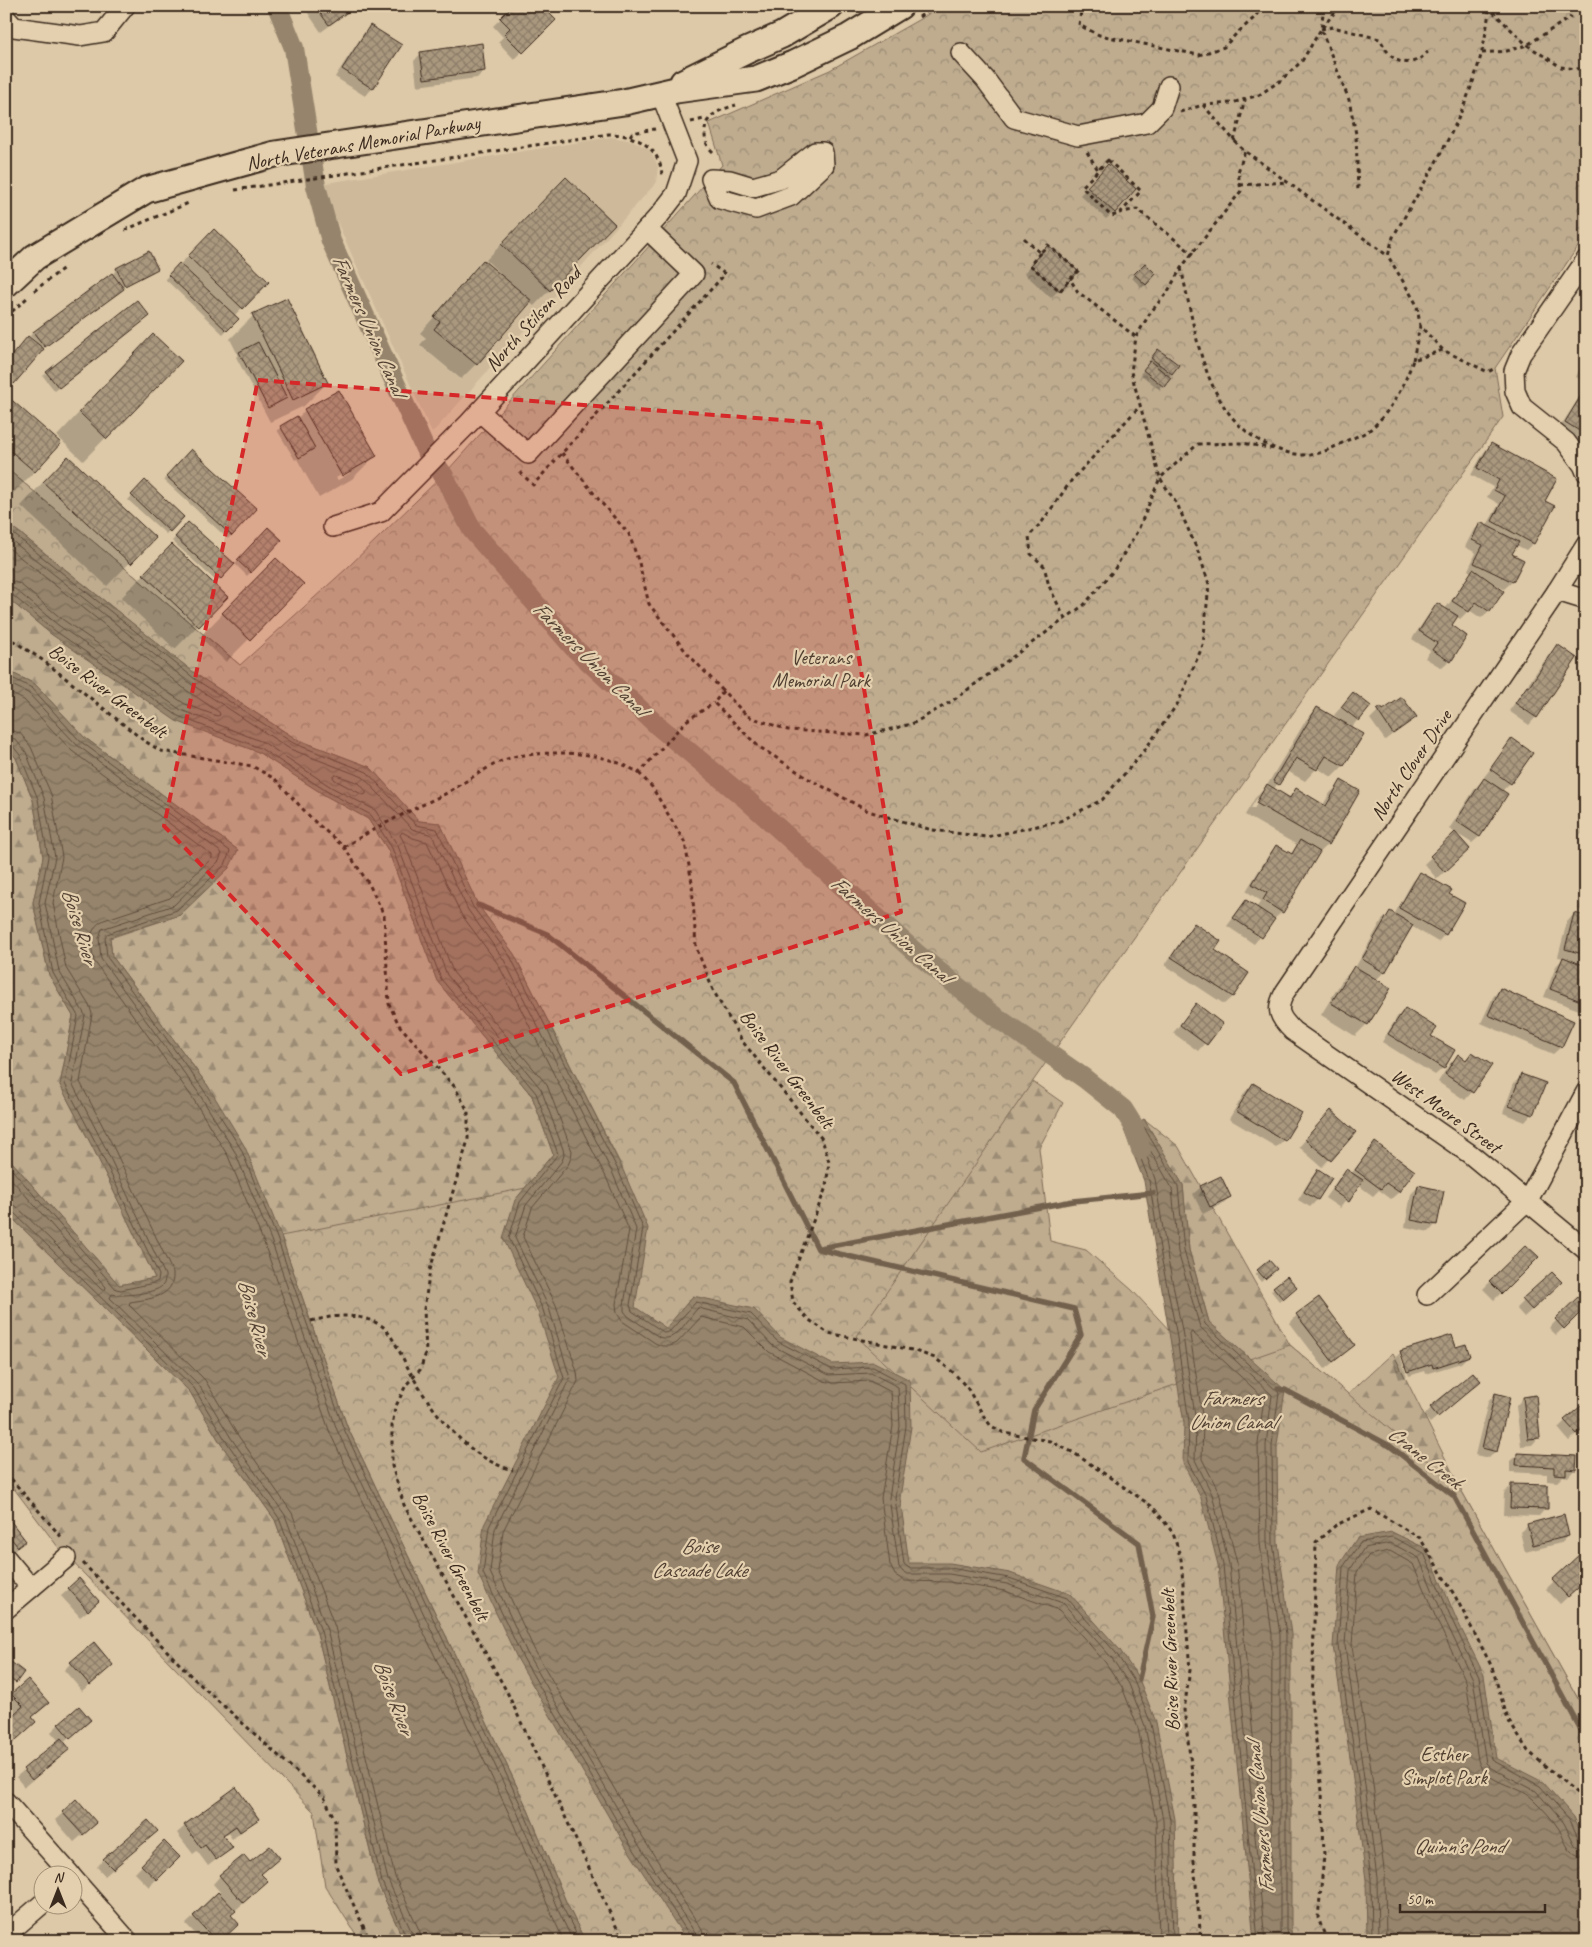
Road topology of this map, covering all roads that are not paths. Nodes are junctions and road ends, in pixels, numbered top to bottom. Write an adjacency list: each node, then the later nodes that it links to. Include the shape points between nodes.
1 (125, 6): 4 (street, via 104,32 80,36 14,27)
2 (831, 6): 7 (main road, North Veterans Memorial Parkway, via 782,36)
3 (900, 6): 7 (main road, North Veterans Memorial Parkway, via 849,37 756,79)
4 (6, 18)
5 (961, 53): 6 (street, via 985,78 1014,118 1078,136 1147,123 1162,108)
6 (1169, 86)
7 (661, 94): 8 (street); 12 (main road, North Veterans Memorial Parkway, via 275,154 146,190 34,257)
8 (687, 161): 9 (street); 10 (street, North Stilson Road, via 676,194)
9 (711, 178): 9 (street, via 720,199 756,209 791,196 824,165 823,152 815,152 781,178 753,187)
10 (647, 229): 13 (street, North Stilson Road); 13 (street, via 694,274 681,289 528,454)
11 (1586, 260): 14 (street, via 1521,354 1514,371 1515,391 1522,407 1566,442)
12 (6, 284)
13 (480, 412): 15 (street, North Stilson Road, via 381,512)
14 (1586, 472)
15 (333, 527)
16 (1586, 545): 17 (street, North Clover Drive)
17 (1557, 591): 18 (street); 19 (street, North Clover Drive, via 1285,992 1279,1002)
18 (1586, 600)
19 (1279, 1012): 21 (street, West Moore Street, via 1293,1031 1470,1154)
20 (1586, 1092): 21 (street)
21 (1528, 1200): 22 (street, West Moore Street); 23 (street)
22 (1586, 1250)
23 (1426, 1295)
24 (71, 1554): 26 (street)
25 (6, 1558): 26 (street)
26 (31, 1588): 27 (street)
27 (6, 1609)
28 (6, 1802): 29 (street)
29 (61, 1864)
30 (82, 1888): 33 (street)
31 (32, 1913): 32 (street)
32 (6, 1935)
33 (128, 1941)

